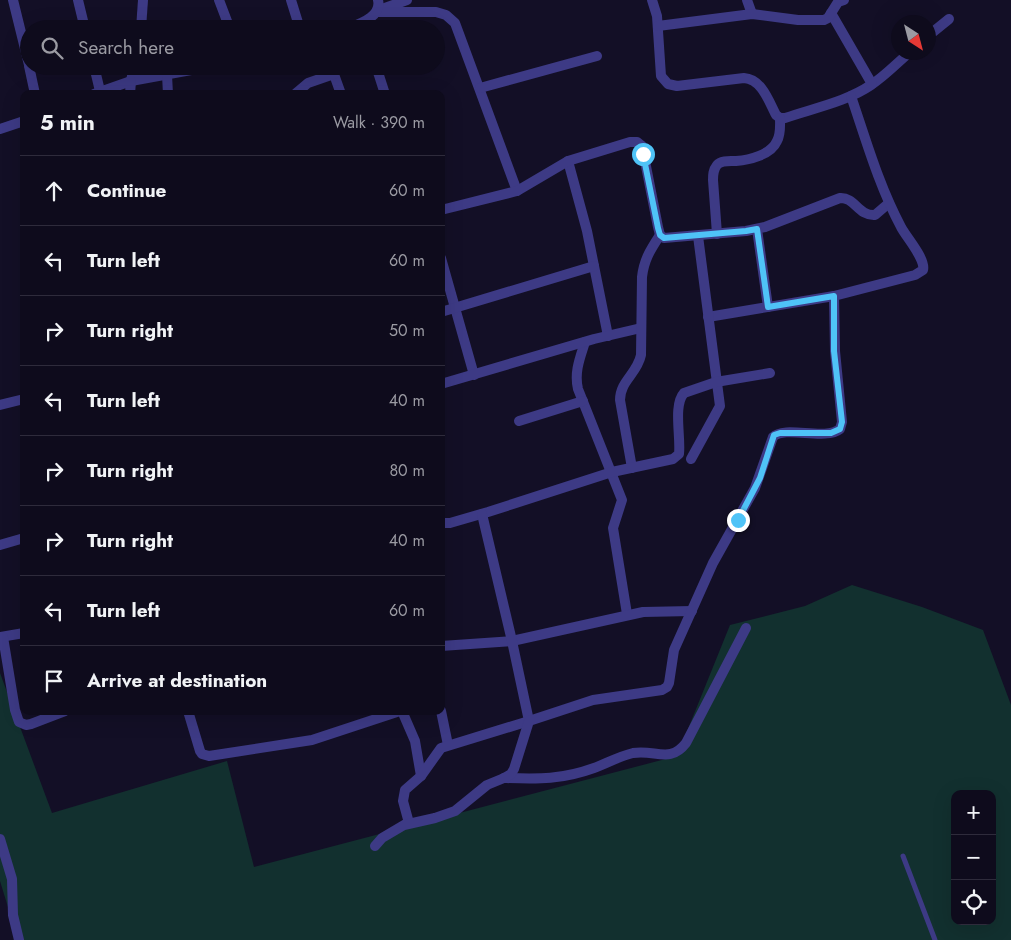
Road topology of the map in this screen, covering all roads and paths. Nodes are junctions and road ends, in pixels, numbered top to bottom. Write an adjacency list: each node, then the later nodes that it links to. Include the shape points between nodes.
1 (13, 0): 21 (street)
2 (78, 0): 15 (street)
3 (143, 0): 16 (street)
4 (219, 0): 17 (street)
5 (291, 0): 18 (street)
6 (378, 0): 11 (street)
7 (407, 0): 11 (street)
8 (652, 0): 20 (street)
9 (747, 0): 13 (street)
10 (844, 0): 12 (street, via 834,6)
11 (377, 12): 19 (street); 34 (street, via 436,12 446,15 455,23)
12 (831, 13): 13 (street, via 824,20 815,21); 33 (street)
13 (752, 14): 20 (street)
14 (949, 19): 22 (street)
15 (83, 20)
16 (142, 20)
17 (227, 20)
18 (297, 20)
19 (369, 20)
20 (658, 26): 44 (street, via 664,81 677,86 751,78 757,82)
21 (20, 28)
22 (936, 30)
23 (597, 56): 34 (street)
24 (900, 60): 33 (street)
25 (31, 75): 35 (street)
26 (95, 75): 36 (street)
27 (132, 75): 32 (street)
28 (167, 75): 32 (street); 39 (street)
29 (323, 75): 40 (street)
30 (334, 75): 41 (street)
31 (379, 75): 42 (street)
32 (131, 81): 37 (street); 38 (street)
33 (872, 84): 43 (street)
34 (480, 88): 48 (street)
35 (34, 90)
36 (97, 90)
37 (103, 90)
38 (130, 90)
39 (168, 90)
40 (300, 90)
41 (340, 90)
42 (384, 90)
43 (851, 96): 44 (street); 49 (street)
44 (780, 118): 52 (street, via 778,140 769,150 744,160 717,165 713,180)
45 (20, 122): 46 (street)
46 (0, 129)
47 (568, 161): 48 (street); 53 (street, via 630,142 642,146); 55 (street)
48 (517, 191): 50 (street)
49 (889, 203): 51 (street, via 871,216 864,214 850,200 840,198); 57 (street, via 923,262 923,270 915,275)
50 (445, 209)
51 (757, 229): 52 (street); 58 (street)
52 (717, 234): 54 (street)
53 (660, 235): 54 (street, via 664,238); 62 (street, via 643,264)
54 (698, 236): 61 (street)
55 (594, 266): 59 (street); 63 (street)
56 (445, 273): 59 (street)
57 (834, 296): 58 (street); 80 (street, via 840,429 831,433 774,435 755,488 713,562)
58 (768, 307): 61 (street)
59 (455, 309): 60 (street); 66 (street)
60 (445, 311)
61 (708, 317): 67 (street)
62 (641, 328): 63 (street); 74 (street, via 640,363 620,392)
63 (608, 336): 64 (street)
64 (585, 342): 66 (street); 70 (street, via 576,370)
65 (770, 373): 67 (street)
66 (474, 375): 68 (street)
67 (716, 382): 73 (street, via 719,409); 74 (street, via 688,390 681,396 678,456)
68 (445, 383)
69 (20, 400): 71 (street)
70 (583, 400): 72 (street); 75 (street)
71 (0, 405)
72 (519, 422)
73 (691, 459)
74 (632, 468): 75 (street)
75 (612, 472): 76 (street); 81 (street, via 622,500 614,528)
76 (482, 514): 77 (street); 85 (street)
77 (445, 523)
78 (20, 539): 79 (street)
79 (0, 545)
80 (692, 611): 81 (street); 92 (street, via 674,650 667,687 593,700)
81 (627, 614): 85 (street)
82 (746, 628): 95 (street, via 686,743 676,753 635,753 552,779)
83 (20, 634): 84 (street)
84 (1, 637): 87 (street, via 19,722 26,725)
85 (512, 642): 86 (street); 92 (street)
86 (445, 646)
87 (55, 715)
88 (192, 715): 89 (street, via 200,751 209,756 312,740)
89 (389, 715)
90 (403, 715): 94 (street, via 415,741)
91 (442, 715): 93 (street)
92 (529, 721): 93 (street); 95 (street, via 514,769)
93 (448, 745): 94 (street, via 441,748)
94 (421, 776): 96 (street, via 405,790 404,807)
95 (504, 778): 96 (street, via 487,785 446,815)
96 (409, 823): 98 (street, via 394,829)
97 (0, 839): 100 (street, via 12,879 13,916)
98 (375, 846)
99 (903, 856): 101 (lane)
100 (19, 940)
101 (935, 940)

